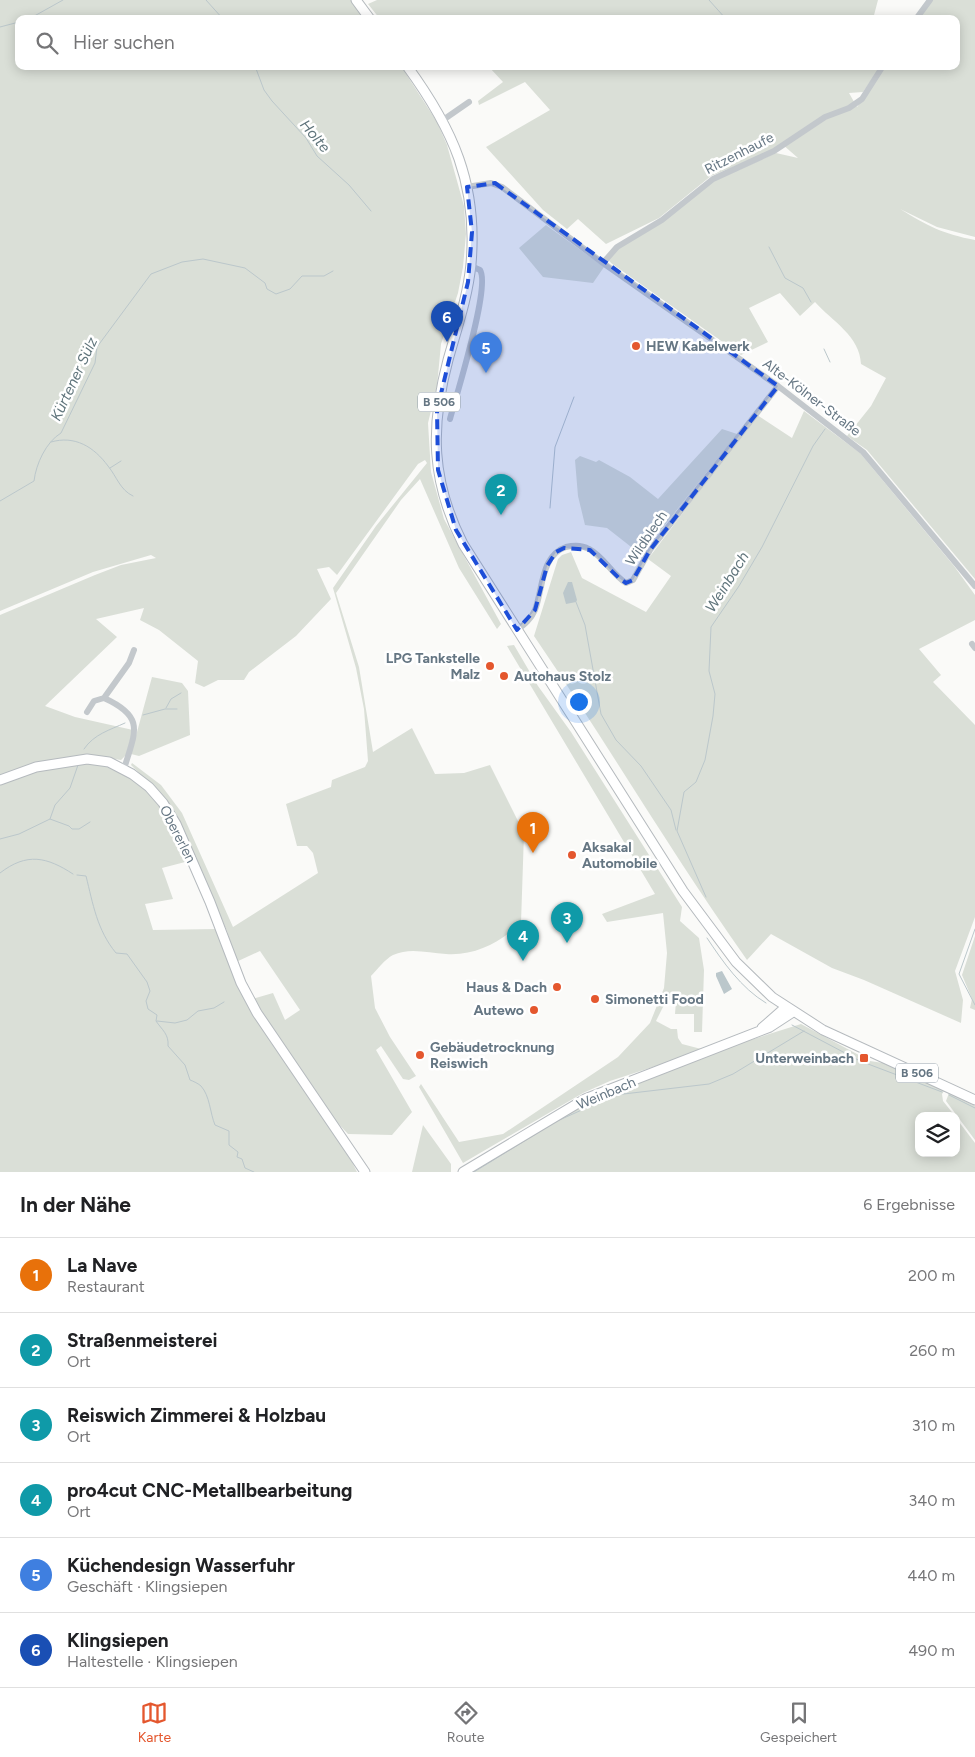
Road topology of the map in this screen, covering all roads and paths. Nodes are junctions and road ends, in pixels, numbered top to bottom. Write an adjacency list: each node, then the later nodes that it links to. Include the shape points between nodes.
1 (356, 0): 3 (main road)
2 (930, 0): 4 (street)
3 (367, 15)
4 (919, 15)
5 (410, 70): 8 (main road, B 506)
6 (880, 70): 10 (street, Ritzenhaufe, via 862,98 849,108 825,117 774,151 712,179 662,220 616,247)
7 (469, 102): 8 (street)
8 (443, 120): 9 (main road, B 506, via 454,142)
9 (467, 187): 10 (street, Alte-Kölner-Straße, via 495,183); 11 (main road, B 506, via 472,224)
10 (603, 263): 12 (street, Alte-Kölner-Straße)
11 (471, 266): 13 (street, via 480,270 482,280 476,325); 15 (main road, B 506, via 439,402 436,432 438,470 456,530)
12 (778, 386): 14 (street, Alte-Kölner-Straße, via 864,452); 15 (street, Wildblech, via 650,550 633,580 626,583 590,550 573,545 564,548 556,552 547,566 535,610 526,624)
13 (450, 419)
14 (975, 586)
15 (517, 630): 21 (main road, B 506, via 699,914 736,962)
16 (134, 650): 17 (street)
17 (104, 698): 18 (street, via 94,701); 19 (street, via 128,712 135,723 136,732)
18 (87, 712)
19 (124, 769): 20 (main road, Obererlen, via 109,762 88,759 44,765); 26 (main road, Obererlen, via 149,787 176,824 248,997)
20 (3, 779)
21 (772, 996): 22 (main road, B 506); 23 (main road, via 774,1010)
22 (790, 1009): 23 (main road, Weinbach); 24 (main road, Weinbach, via 778,1024); 25 (main road, B 506, via 846,1042)
23 (771, 1020): 24 (main road, Weinbach)
24 (758, 1031): 27 (main road, Weinbach, via 585,1099)
25 (975, 1100)
26 (365, 1172)
27 (463, 1172)

